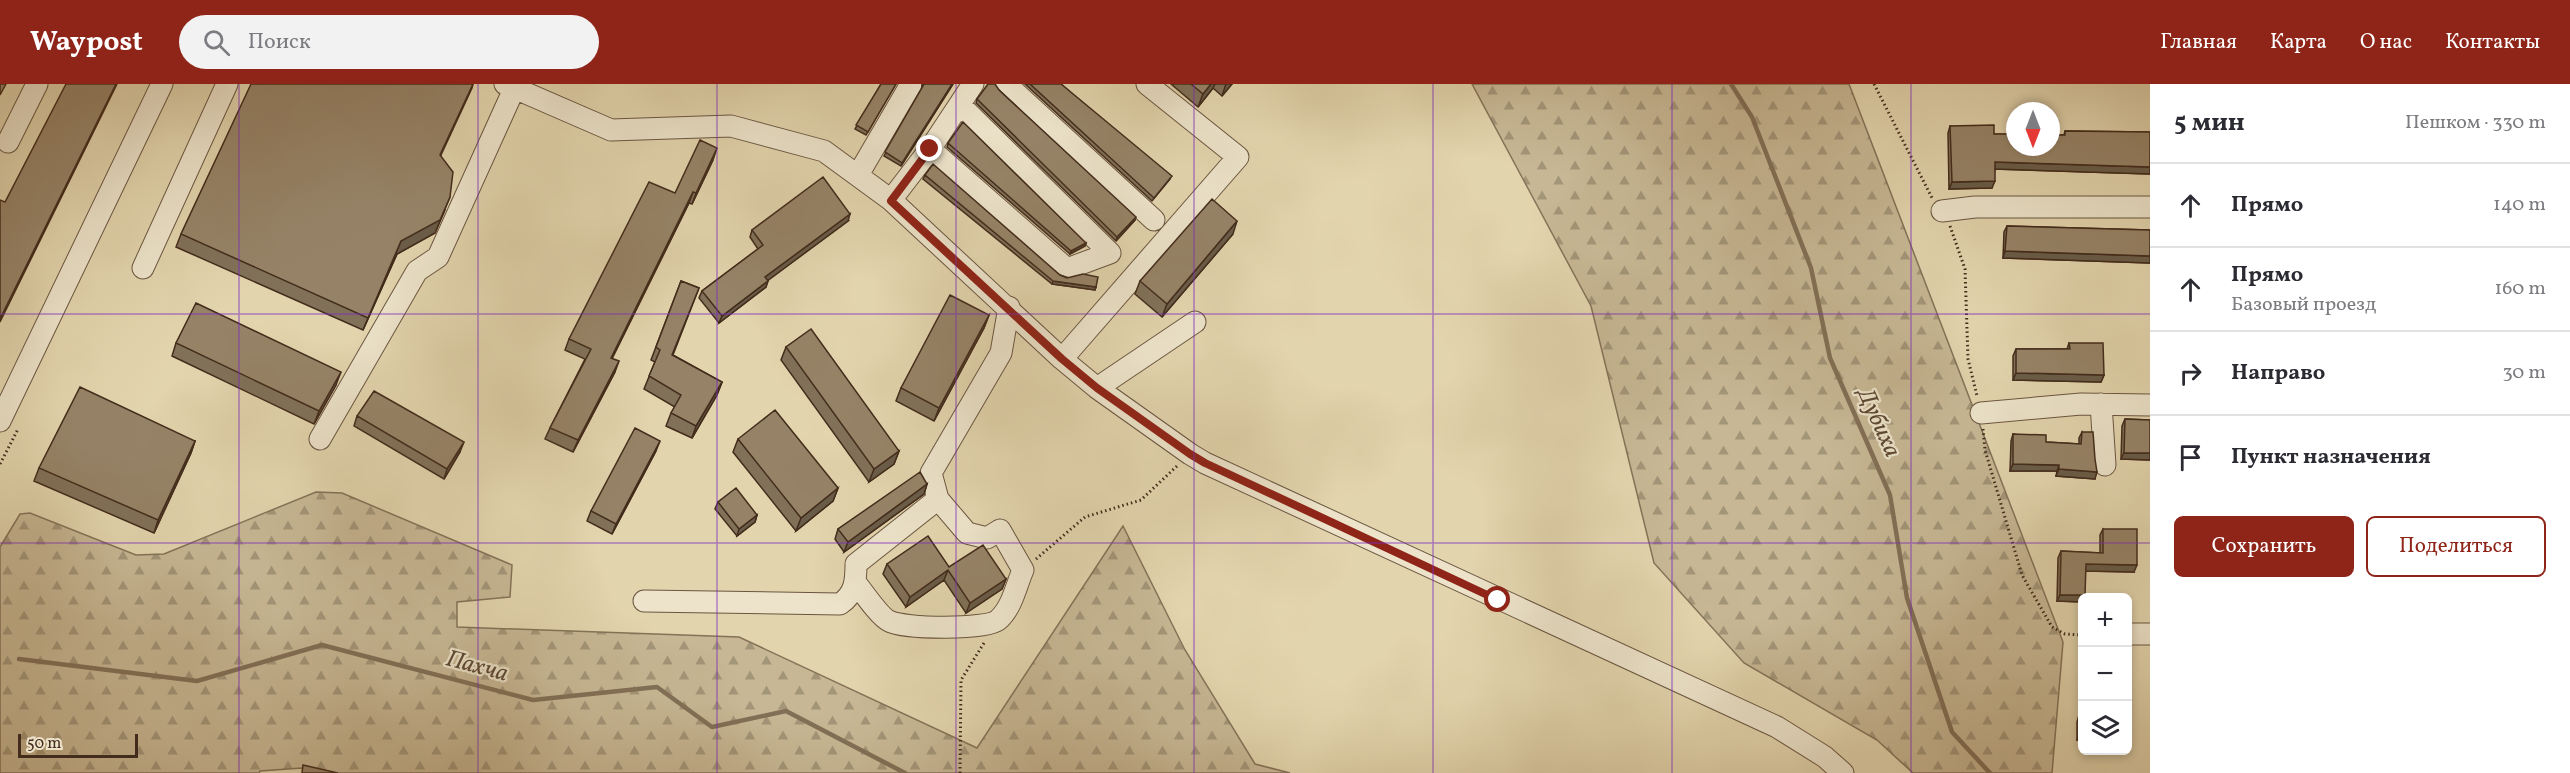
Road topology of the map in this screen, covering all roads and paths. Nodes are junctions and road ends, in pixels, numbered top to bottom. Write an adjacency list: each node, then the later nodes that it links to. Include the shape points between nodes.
1 (38, 84): 11 (street)
2 (162, 84): 26 (street)
3 (227, 84): 18 (street)
4 (911, 84): 13 (street)
5 (973, 84): 10 (street)
6 (1006, 84): 17 (street)
7 (1147, 84): 21 (street, via 1238,157)
8 (1874, 84): 16 (path, via 1927,191)
9 (510, 86): 13 (street, via 611,130 731,126 824,151); 27 (street, via 438,257 417,271)
10 (960, 105): 12 (street); 12 (street, via 1110,253 1067,269)
11 (8, 142)
12 (930, 149): 14 (street)
13 (858, 175): 14 (street)
14 (891, 201): 19 (street)
15 (2150, 207): 16 (street, via 1975,207)
16 (1942, 211): 25 (path, via 1965,269 1968,359)
17 (1154, 220)
18 (143, 268)
19 (1009, 308): 21 (street); 30 (street, via 1001,353 931,473)
20 (1195, 322): 22 (street)
21 (1062, 359): 22 (street)
22 (1097, 388): 28 (street)
23 (2101, 404): 24 (street); 25 (street); 29 (street)
24 (2150, 405)
25 (1982, 412): 37 (path, via 1985,450 2022,575 2052,627)
26 (0, 421)
27 (320, 439)
28 (1190, 454): 31 (path, via 1141,500 1085,517); 39 (street, via 1778,727)
29 (2105, 465)
30 (938, 499): 31 (street, via 968,533 987,538 1000,530); 32 (street, via 856,564)
31 (1023, 570): 34 (street, via 1008,607)
32 (855, 583): 33 (street, via 849,598 840,604); 34 (street, via 888,621 977,627)
33 (644, 601)
34 (997, 621): 38 (path, via 961,680)
35 (2132, 634): 36 (street)
36 (2150, 634)
37 (2078, 635)
38 (960, 773)
39 (1843, 773)

